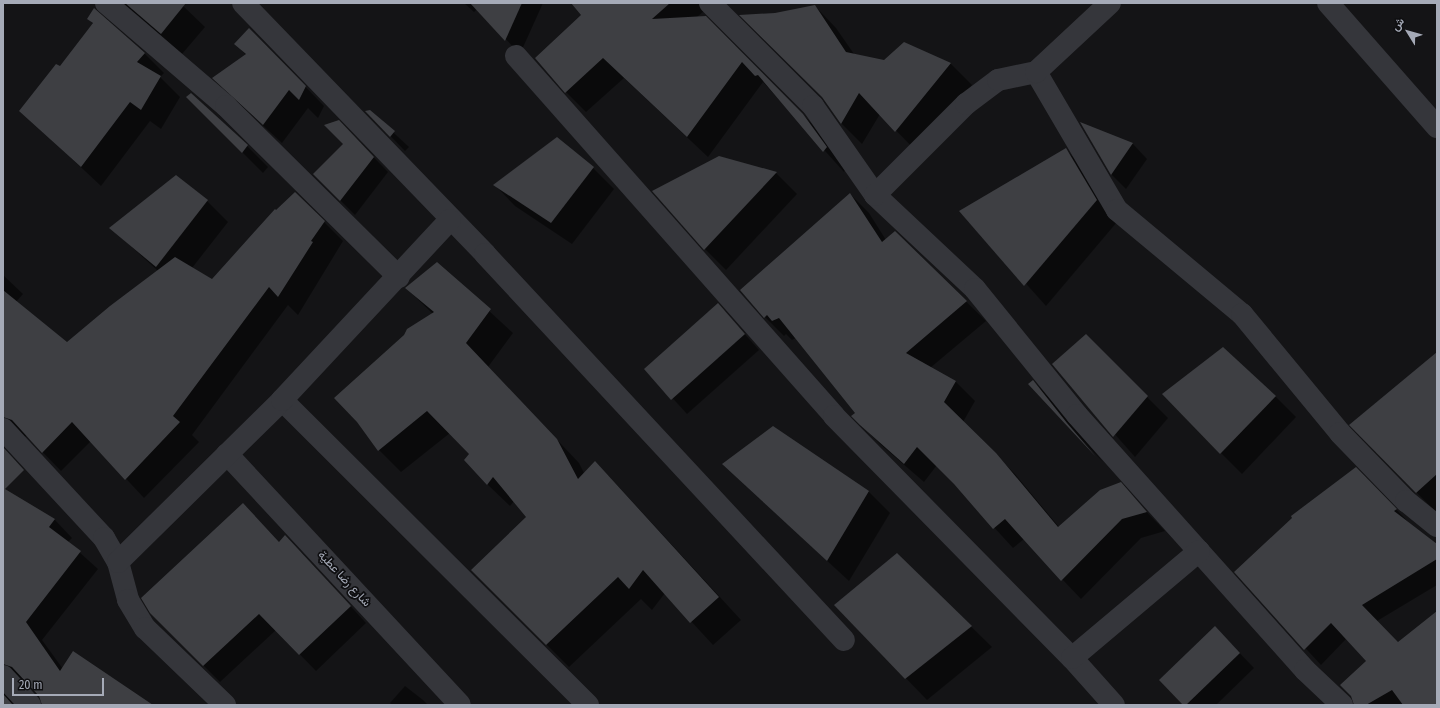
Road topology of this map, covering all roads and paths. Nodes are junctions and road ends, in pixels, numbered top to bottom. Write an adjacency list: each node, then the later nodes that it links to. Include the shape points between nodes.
1 (106, 3): 11 (street, via 226,106)
2 (243, 3): 10 (street)
3 (710, 3): 9 (street, via 813,106)
4 (1110, 3): 7 (street)
5 (1328, 3): 8 (street)
6 (516, 56): 19 (street, via 834,416)
7 (1036, 72): 9 (street, via 998,80 966,104); 15 (street, via 1117,210 1242,314 1340,433 1406,502)
8 (1437, 127)
9 (874, 195): 16 (street, via 975,289 1077,415)
10 (450, 220): 11 (street); 18 (street, via 491,260)
11 (398, 277): 12 (street)
12 (282, 400): 14 (street); 24 (street)
13 (3, 429): 17 (street, via 95,527)
14 (227, 454): 17 (street); 23 (street, شارع رضا عطية)
15 (1437, 526)
16 (1198, 551): 19 (street); 26 (street, via 1305,670)
17 (118, 562): 22 (street, via 128,600 145,628)
18 (844, 640)
19 (1072, 658): 25 (street)
20 (3, 676): 21 (street)
21 (30, 705)
22 (225, 705)
23 (460, 705)
24 (588, 705)
25 (1114, 705)
26 (1342, 705)

